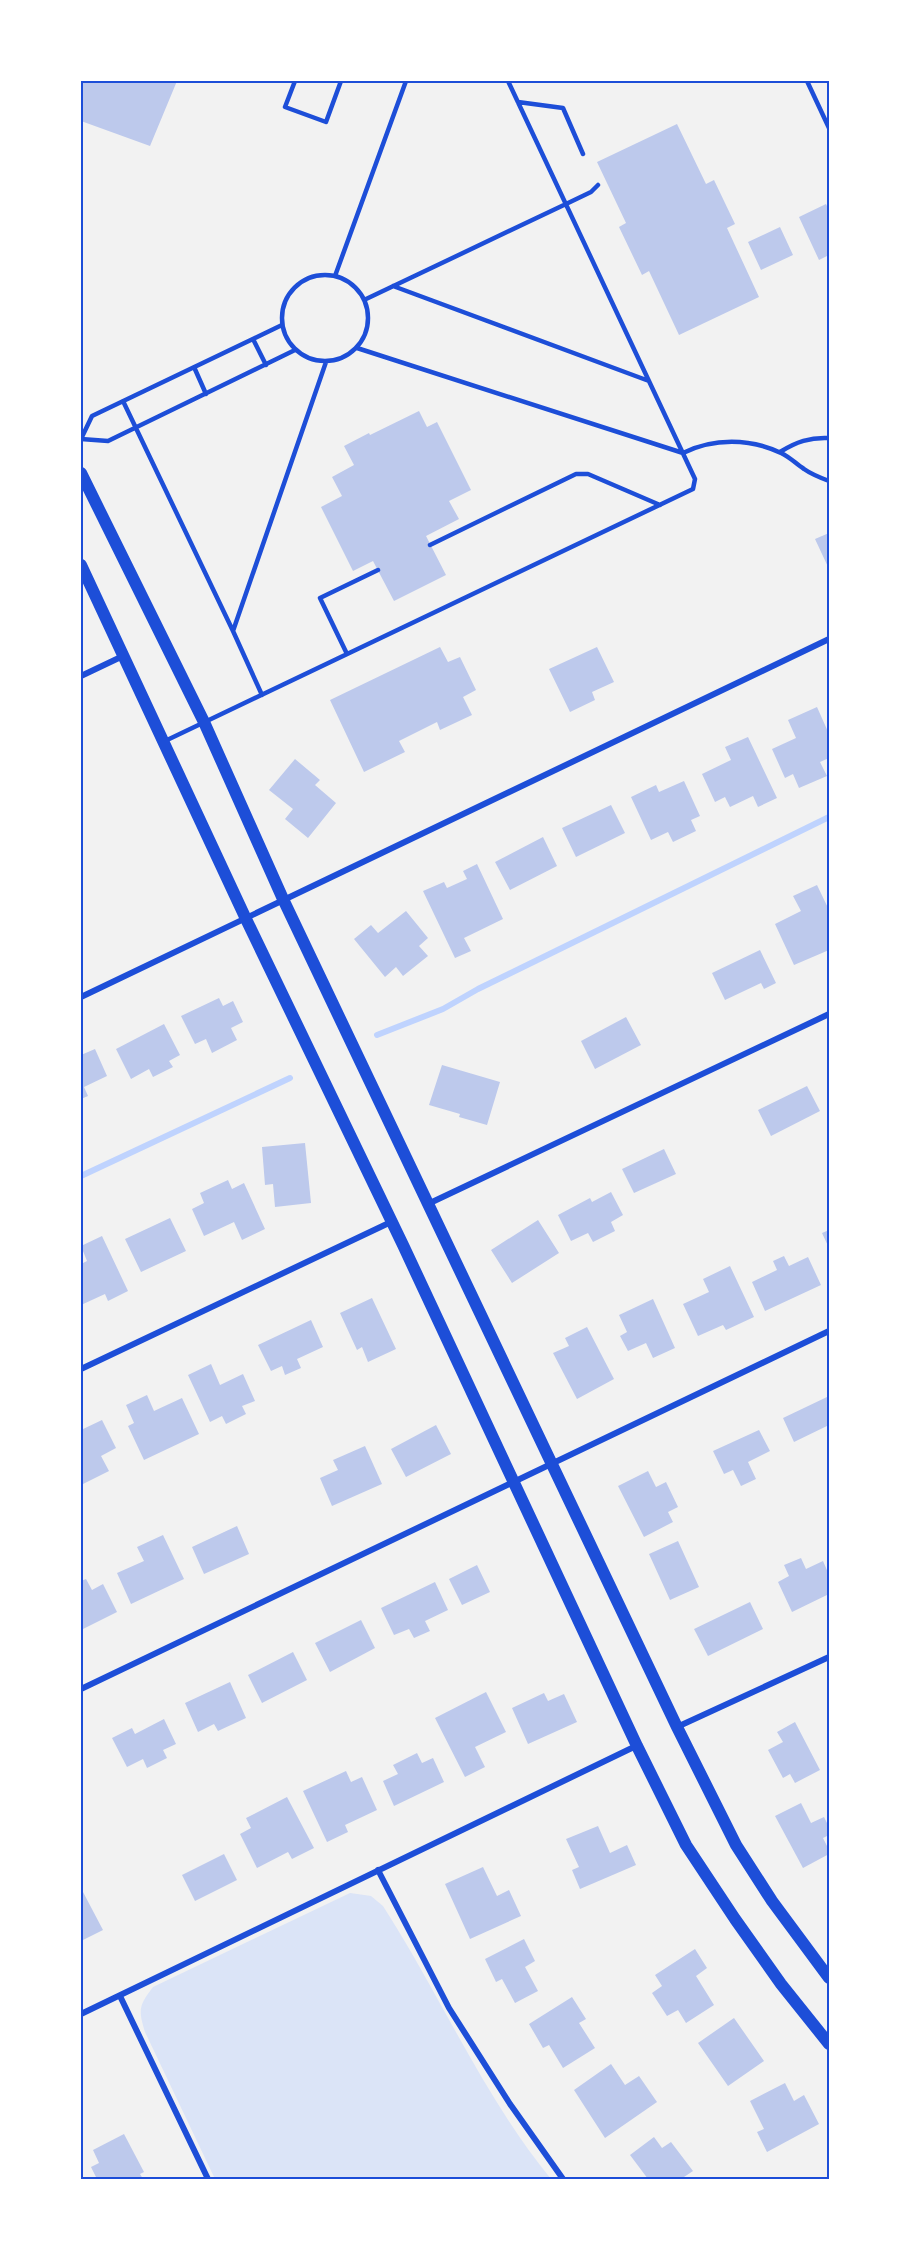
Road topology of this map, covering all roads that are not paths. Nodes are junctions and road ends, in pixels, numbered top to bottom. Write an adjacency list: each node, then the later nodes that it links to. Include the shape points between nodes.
1 (295, 81): 2 (lane, via 285,107 326,122)
2 (341, 81)
3 (405, 81): 11 (lane)
4 (508, 81): 6 (lane)
5 (807, 81): 7 (lane)
6 (518, 102): 8 (lane, via 562,108); 10 (lane)
7 (829, 128)
8 (583, 154)
9 (598, 185): 10 (lane)
10 (566, 204): 12 (lane); 21 (lane)
11 (334, 276): 13 (lane, via 354,286); 14 (lane, via 306,279 292,289 283,303)
12 (393, 286): 13 (lane); 21 (lane)
13 (364, 300): 16 (lane, via 368,316 366,333)
14 (282, 325): 15 (lane); 17 (lane)
15 (253, 339): 19 (lane); 20 (lane)
16 (357, 348): 18 (lane, via 343,358); 28 (lane)
17 (295, 350): 18 (lane, via 309,359); 19 (lane)
18 (326, 362): 35 (lane)
19 (266, 364): 22 (lane)
20 (194, 368): 22 (lane); 23 (lane)
21 (649, 381): 28 (lane)
22 (206, 394): 24 (lane)
23 (123, 401): 24 (lane); 26 (lane, via 92,416)
24 (136, 427): 26 (lane, via 108,441); 35 (lane)
25 (829, 438): 27 (lane, via 797,442)
26 (81, 439)
27 (780, 452): 28 (lane, via 727,441 699,445); 30 (lane, via 806,471)
28 (683, 453): 31 (lane, via 695,480 693,489)
29 (81, 473): 41 (main road)
30 (829, 481)
31 (660, 505): 32 (lane, via 588,474 576,474); 37 (lane)
32 (430, 545)
33 (81, 565): 38 (main road)
34 (378, 570): 37 (lane, via 320,598)
35 (233, 631): 40 (lane)
36 (829, 639): 43 (street)
37 (347, 654): 40 (lane)
38 (124, 656): 39 (street); 42 (main road)
39 (81, 676)
40 (262, 695): 41 (lane)
41 (204, 722): 42 (lane); 43 (main road)
42 (164, 742): 44 (main road)
43 (284, 899): 44 (street); 47 (main road)
44 (246, 919): 45 (street); 48 (main road)
45 (81, 997)
46 (829, 1014): 47 (street)
47 (429, 1203): 51 (main road)
48 (391, 1222): 50 (street); 52 (main road)
49 (829, 1331): 51 (street)
50 (81, 1369)
51 (552, 1464): 52 (street); 55 (main road)
52 (514, 1482): 54 (street); 56 (main road)
53 (829, 1656): 55 (street)
54 (81, 1689)
55 (677, 1727): 58 (main road, via 736,1845)
56 (637, 1746): 57 (street); 61 (main road, via 686,1845 781,1984)
57 (378, 1870): 59 (street); 63 (street, via 449,2008)
58 (829, 1978)
59 (120, 1996): 60 (street); 62 (street)
60 (81, 2014)
61 (829, 2044)
62 (208, 2179)
63 (563, 2179)

